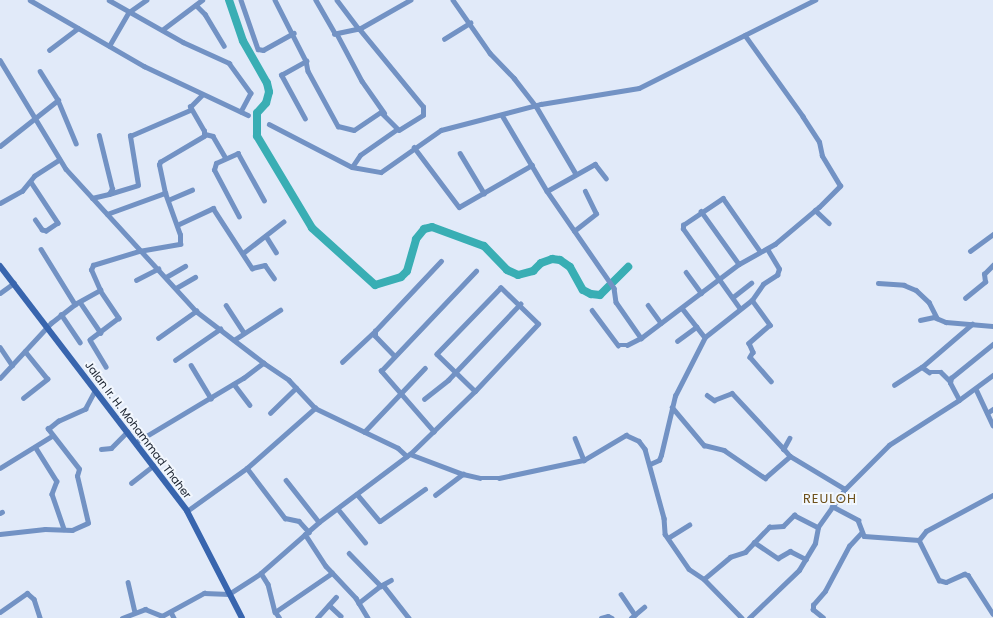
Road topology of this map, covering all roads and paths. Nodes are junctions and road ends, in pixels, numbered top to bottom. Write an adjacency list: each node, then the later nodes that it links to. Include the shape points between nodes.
1 (30, 0): 15 (street)
2 (109, 0): 13 (street)
3 (146, 0): 13 (street)
4 (202, 0): 12 (street)
5 (241, 0): 18 (street, via 258,49 263,50)
6 (276, 0): 18 (street)
7 (315, 0): 19 (street, via 333,32)
8 (337, 0): 16 (street)
9 (410, 0): 16 (street)
10 (453, 0): 14 (street)
11 (815, 0): 20 (street)
12 (196, 5): 17 (street); 23 (street, via 205,14)
13 (129, 12): 17 (street); 22 (street)
14 (470, 23): 21 (street); 31 (street, via 490,53)
15 (78, 28): 22 (street); 24 (street)
16 (360, 29): 19 (street); 40 (street, via 423,109 423,115)
17 (162, 30): 33 (street, via 229,63 251,93)
18 (294, 33): 26 (street)
19 (337, 34): 34 (street, via 362,81)
20 (745, 36): 31 (street, via 639,88); 64 (street, via 800,111 818,142 822,156 840,184)
21 (444, 39)
22 (109, 46): 29 (street)
23 (224, 46)
24 (49, 50)
25 (0, 60): 27 (street)
26 (306, 61): 34 (street, via 308,71 338,126 354,130 378,114); 38 (street, via 281,75)
27 (2, 68): 37 (street)
28 (40, 71): 30 (street)
29 (202, 94): 32 (street, via 190,105); 33 (street)
30 (58, 100): 37 (street); 43 (street)
31 (536, 106): 36 (street); 51 (street)
32 (190, 110): 41 (street); 59 (street, via 130,136 138,185)
33 (240, 112): 35 (street)
34 (384, 113): 40 (street)
35 (248, 115)
36 (502, 115): 45 (street, via 441,130); 49 (street)
37 (33, 118): 44 (street); 48 (street)
38 (305, 119)
39 (269, 124): 50 (street)
40 (396, 130): 50 (street, via 360,155)
41 (205, 134): 47 (street, via 213,136); 57 (street, via 159,163)
42 (99, 136): 59 (street, via 112,184)
43 (76, 144)
44 (0, 146)
45 (414, 147): 50 (street, via 383,172); 58 (street, via 434,170 457,206 462,206)
46 (460, 153): 58 (street)
47 (225, 157): 62 (street, via 236,152 240,155); 67 (street, via 214,168)
48 (59, 160): 53 (street, via 34,176); 60 (street)
49 (532, 165): 55 (street); 58 (street)
50 (352, 167)
51 (576, 174): 52 (street, via 596,164); 55 (street)
52 (606, 178)
53 (31, 182): 63 (street, via 22,191); 68 (street, via 58,223 46,231 42,230)
54 (192, 190): 61 (street)
55 (547, 191): 72 (street)
56 (585, 191): 72 (street, via 596,214)
57 (165, 193): 61 (street); 66 (street)
58 (484, 193)
59 (109, 194): 60 (street)
60 (92, 198): 66 (street)
61 (168, 200): 71 (street)
62 (264, 200)
63 (0, 203)
64 (817, 209): 70 (street); 76 (street)
65 (701, 211): 78 (street, via 723,198); 83 (street); 93 (street, via 682,227)
66 (107, 214): 77 (street)
67 (239, 217)
68 (35, 220)
69 (284, 222): 74 (street)
70 (829, 223)
71 (176, 225): 77 (street, via 180,244); 81 (street, via 213,208)
72 (574, 231): 128 (street, via 614,288 616,302)
73 (993, 234): 79 (street)
74 (266, 236): 80 (street); 81 (street)
75 (41, 249): 105 (street)
76 (767, 249): 78 (street); 104 (street, via 779,272 775,278 763,284)
77 (139, 251): 87 (street); 99 (street, via 91,267)
78 (760, 251): 83 (street)
79 (970, 251)
80 (276, 252)
81 (243, 253): 92 (street, via 252,268 265,265)
82 (441, 261): 123 (street)
83 (739, 264): 93 (street)
84 (993, 265): 103 (street, via 984,274 985,282)
85 (0, 266): 95 (main road, Jalan Ir. H. Mohammad Thaher)
86 (185, 266): 90 (street)
87 (158, 269): 90 (street); 94 (street)
88 (476, 271): 135 (street)
89 (686, 272): 101 (street)
90 (166, 277): 98 (street)
91 (195, 277): 98 (street)
92 (274, 278)
93 (720, 279): 101 (street); 102 (street)
94 (136, 280)
95 (14, 283): 100 (street); 121 (main road, Jalan Ir. H. Mohammad Thaher)
96 (752, 283): 102 (street)
97 (878, 283): 115 (street, via 904,285 916,290 929,302)
98 (176, 288): 113 (street)
99 (100, 290): 105 (street); 124 (street, via 119,320)
100 (0, 293)
101 (701, 293): 109 (street)
102 (733, 297): 110 (street)
103 (965, 298)
104 (752, 300): 110 (street); 147 (street, via 770,324 749,344 753,352 750,358)
105 (77, 303): 114 (street); 124 (street)
106 (520, 304): 144 (street); 144 (street, via 500,288 439,352 438,357); 154 (street, via 538,324)
107 (226, 305): 125 (street)
108 (648, 305): 117 (street)
109 (682, 308): 117 (street); 120 (street)
110 (740, 309): 126 (street)
111 (280, 310): 125 (street)
112 (592, 310): 128 (street, via 618,345 627,345)
113 (196, 311): 122 (street); 127 (street)
114 (61, 314): 121 (street); 131 (street)
115 (937, 318): 116 (street); 118 (street, via 946,322)
116 (920, 320)
117 (661, 323): 128 (street)
118 (972, 324): 119 (street); 142 (street)
119 (993, 326)
120 (696, 327): 126 (street); 130 (street)
121 (48, 328): 134 (street); 153 (main road, Jalan Ir. H. Mohammad Thaher)
122 (220, 329): 129 (street); 136 (street)
123 (375, 332): 135 (street, via 375,336); 138 (street)
124 (101, 333): 141 (street, via 90,342)
125 (244, 333): 129 (street)
126 (705, 337): 162 (street)
127 (158, 338)
128 (641, 338)
129 (234, 340): 137 (street)
130 (677, 341)
131 (80, 342)
132 (993, 344): 148 (street)
133 (0, 347): 140 (street)
134 (25, 352): 140 (street); 157 (street, via 47,379)
135 (394, 356): 155 (street, via 380,372)
136 (175, 360)
137 (264, 362): 149 (street); 151 (street)
138 (342, 362)
139 (192, 365): 158 (street)
140 (12, 366): 146 (street)
141 (106, 366)
142 (922, 367): 148 (street, via 930,372 941,372); 150 (street)
143 (425, 368): 155 (street)
144 (455, 373): 154 (street); 159 (street)
145 (993, 375): 152 (street)
146 (0, 378)
147 (770, 380)
148 (950, 381): 160 (street)
149 (234, 384): 158 (street); 161 (street)
150 (894, 385)
151 (296, 388): 163 (street); 165 (street)
152 (976, 389): 160 (street); 166 (street)
153 (95, 390): 168 (main road, Jalan Ir. H. Mohammad Thaher); 171 (street, via 85,409 49,427)
154 (475, 391): 170 (street)
155 (400, 392): 169 (street); 170 (street)
156 (707, 395): 177 (street, via 714,400 732,393)
157 (23, 398)
158 (211, 398): 174 (street)
159 (424, 399)
160 (959, 400): 189 (street, via 889,445)
161 (250, 405)
162 (672, 407): 179 (street, via 704,445 724,450 765,478); 181 (street, via 661,455 659,460)
163 (315, 408): 169 (street); 184 (street)
164 (993, 409): 166 (street)
165 (270, 413)
166 (988, 413): 167 (street)
167 (993, 425)
168 (126, 432): 174 (main road, Jalan Ir. H. Mohammad Thaher); 176 (street, via 111,448)
169 (364, 432): 178 (street)
170 (434, 432): 178 (street)
171 (52, 436): 175 (street); 199 (street, via 79,468 77,476 88,521 86,525 72,530)
172 (575, 438): 180 (street)
173 (790, 438): 177 (street)
174 (136, 443): 182 (main road, Jalan Ir. H. Mohammad Thaher)
175 (36, 448): 183 (street); 199 (street, via 57,481 52,494)
176 (101, 450)
177 (784, 450): 179 (street)
178 (408, 455): 185 (street); 190 (street)
179 (790, 456): 189 (street)
180 (584, 460): 181 (street, via 626,436 639,441); 185 (street, via 499,478 480,478)
181 (650, 464): 203 (street)
182 (153, 466): 187 (street); 195 (main road, Jalan Ir. H. Mohammad Thaher)
183 (0, 468)
184 (247, 468): 195 (street); 200 (street, via 285,518 299,521)
185 (462, 474): 191 (street)
186 (286, 480): 196 (street)
187 (131, 483)
188 (425, 489): 190 (street, via 380,521)
189 (845, 489): 193 (street)
190 (357, 494): 194 (street)
191 (435, 495)
192 (993, 495): 204 (street, via 926,531)
193 (832, 506): 198 (street); 201 (street, via 858,520)
194 (338, 509): 196 (street); 205 (street)
195 (187, 511): 215 (main road, Jalan Ir. H. Mohammad Thaher)
196 (319, 522): 200 (street)
197 (689, 525): 203 (street)
198 (818, 527): 206 (street, via 794,515 783,526 769,526); 208 (street, via 815,543)
199 (64, 529): 202 (street)
200 (307, 533): 209 (street); 210 (street)
201 (861, 533): 204 (street, via 864,536); 241 (street, via 849,546 825,591 813,605 812,610)
202 (0, 534)
203 (668, 538): 211 (street, via 689,569)
204 (919, 540): 225 (street, via 939,580 946,582 964,574 968,575)
205 (364, 542)
206 (754, 542): 208 (street, via 778,558 790,551); 211 (street, via 745,552 730,557)
207 (348, 553): 214 (street)
208 (806, 559): 240 (street, via 792,578)
209 (261, 572): 215 (street); 224 (street)
210 (332, 573): 218 (street); 224 (street)
211 (704, 579): 228 (street)
212 (391, 580): 214 (street)
213 (128, 582): 222 (street)
214 (382, 586): 218 (street); 236 (street)
215 (229, 594): 223 (street, via 204,593); 232 (main road, Jalan Ir. H. Mohammad Thaher)
216 (620, 594): 226 (street)
217 (336, 597): 219 (street)
218 (359, 603): 235 (street)
219 (329, 605): 227 (street); 234 (street)
220 (644, 607): 226 (street)
221 (0, 612): 229 (street, via 27,593 34,599)
222 (135, 612): 223 (street, via 150,609 162,616); 230 (street)
223 (171, 612): 231 (street)
224 (276, 612): 233 (street)
225 (993, 614)
226 (635, 615): 239 (street)
227 (341, 616)
228 (738, 617)
229 (40, 618)
230 (122, 618)
231 (174, 618)
232 (242, 618)
233 (279, 618)
234 (317, 618)
235 (368, 618)
236 (409, 618)
237 (601, 618): 238 (street)
238 (612, 618)
239 (630, 618)
240 (749, 618)
241 (823, 618)

